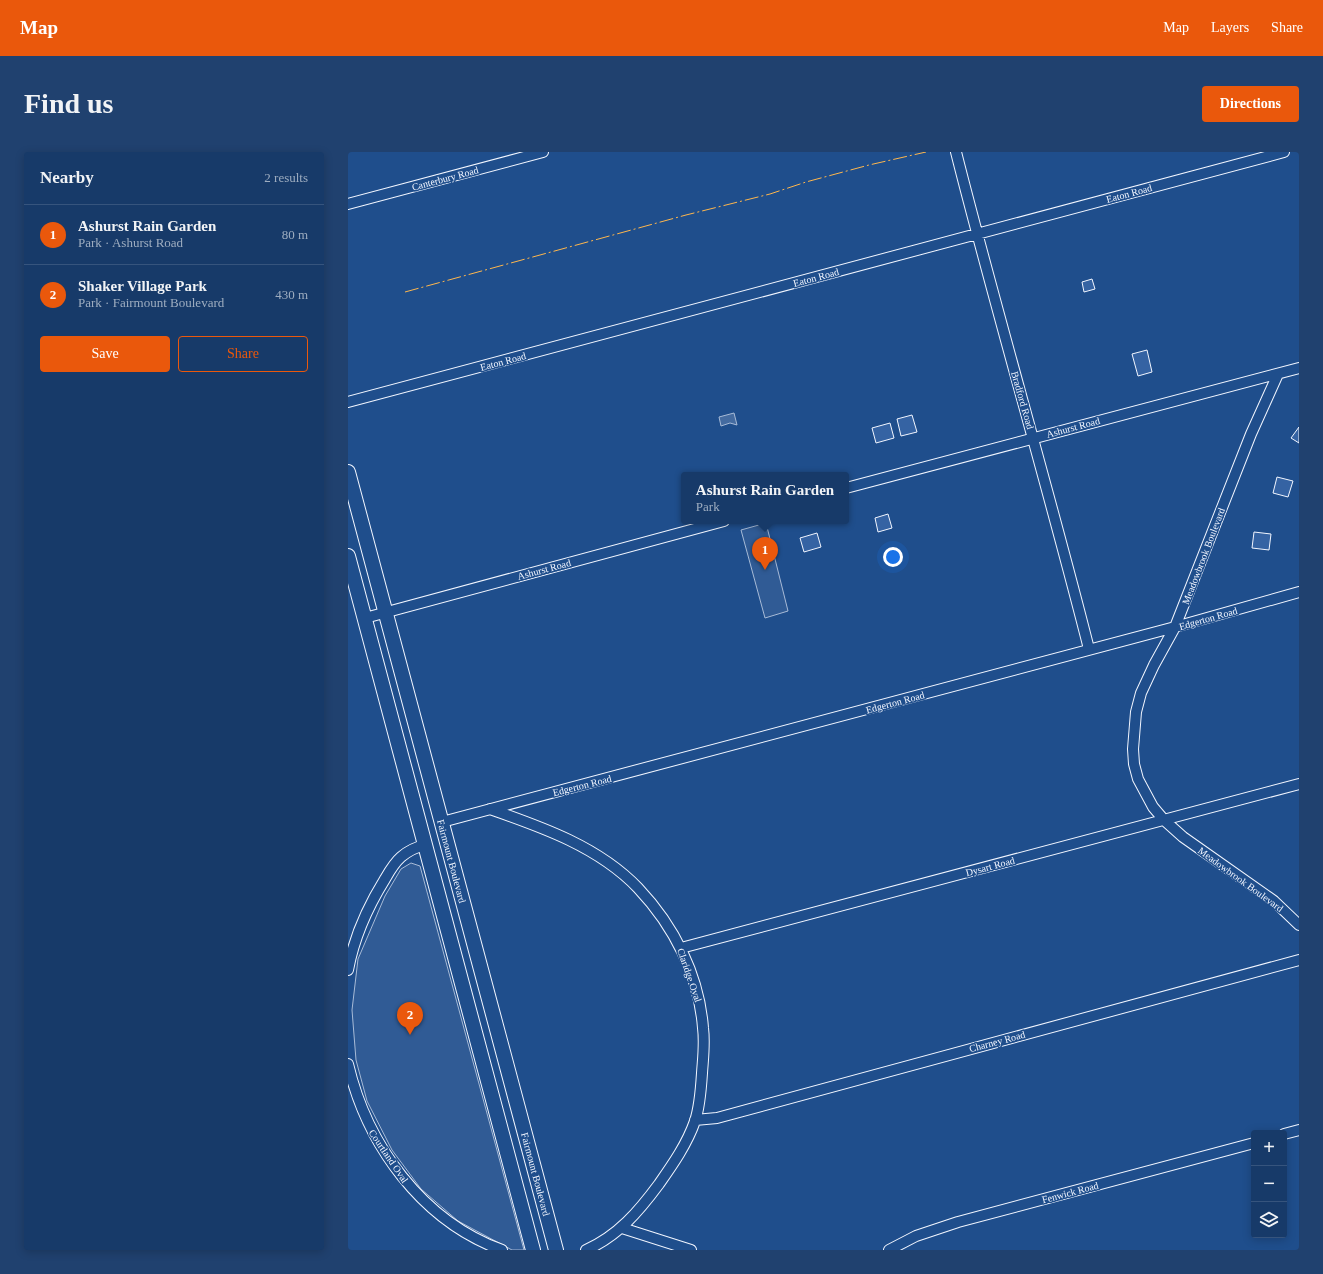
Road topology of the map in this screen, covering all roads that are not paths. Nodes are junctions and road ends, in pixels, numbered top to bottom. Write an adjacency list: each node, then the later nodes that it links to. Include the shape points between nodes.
1 (543, 152): 4 (street, Canterbury Road)
2 (956, 152): 5 (street, Bradford Road)
3 (1284, 152): 5 (street, Eaton Road)
4 (348, 204)
5 (977, 233): 8 (street, Eaton Road); 9 (street, Bradford Road)
6 (1299, 368): 7 (street)
7 (1278, 374): 9 (street, Ashurst Road); 17 (street, Meadowbrook Boulevard, via 1250,434)
8 (348, 402)
9 (1034, 438): 11 (street, Ashurst Road); 18 (street, Bradford Road)
10 (348, 472): 15 (main road, Fairmount Boulevard)
11 (849, 487)
12 (713, 524): 15 (street, Ashurst Road)
13 (348, 556): 16 (main road)
14 (1299, 592): 17 (street, Edgerton Road)
15 (386, 612): 16 (street, Ashurst Road); 22 (main road, Fairmount Boulevard)
16 (364, 618): 23 (main road)
17 (1175, 627): 18 (street, Edgerton Road); 21 (street, Meadowbrook Boulevard, via 1141,693 1134,731 1133,757 1138,779)
18 (1089, 649): 20 (street, Edgerton Road)
19 (1299, 784): 21 (street, Dysart Road)
20 (490, 809): 22 (street); 25 (street, Claridge Oval, via 550,831 610,864 647,898)
21 (1164, 820): 24 (street, Meadowbrook Boulevard, via 1183,837 1274,901); 25 (street, Dysart Road)
22 (442, 822): 37 (main road, Fairmount Boulevard)
23 (425, 845): 27 (street, via 405,854 391,869 363,920); 36 (main road)
24 (1299, 925)
25 (681, 948): 30 (street, Claridge Oval, via 697,992 703,1028 704,1056)
26 (1299, 960): 30 (street, Charney Road, via 717,1118)
27 (348, 970)
28 (349, 1069): 29 (street, Courtland Oval)
29 (352, 1096): 35 (street, Courtland Oval, via 376,1139 409,1186 431,1208 460,1229)
30 (695, 1120): 34 (street, Claridge Oval, via 686,1143 674,1162)
31 (1299, 1130): 32 (street)
32 (1287, 1133)
33 (1251, 1144): 40 (street, Fenwick Road, via 950,1224 916,1236)
34 (622, 1228): 38 (street, Claridge Oval); 39 (street)
35 (502, 1250)
36 (533, 1250)
37 (556, 1250)
38 (586, 1250)
39 (691, 1250)
40 (889, 1250)

